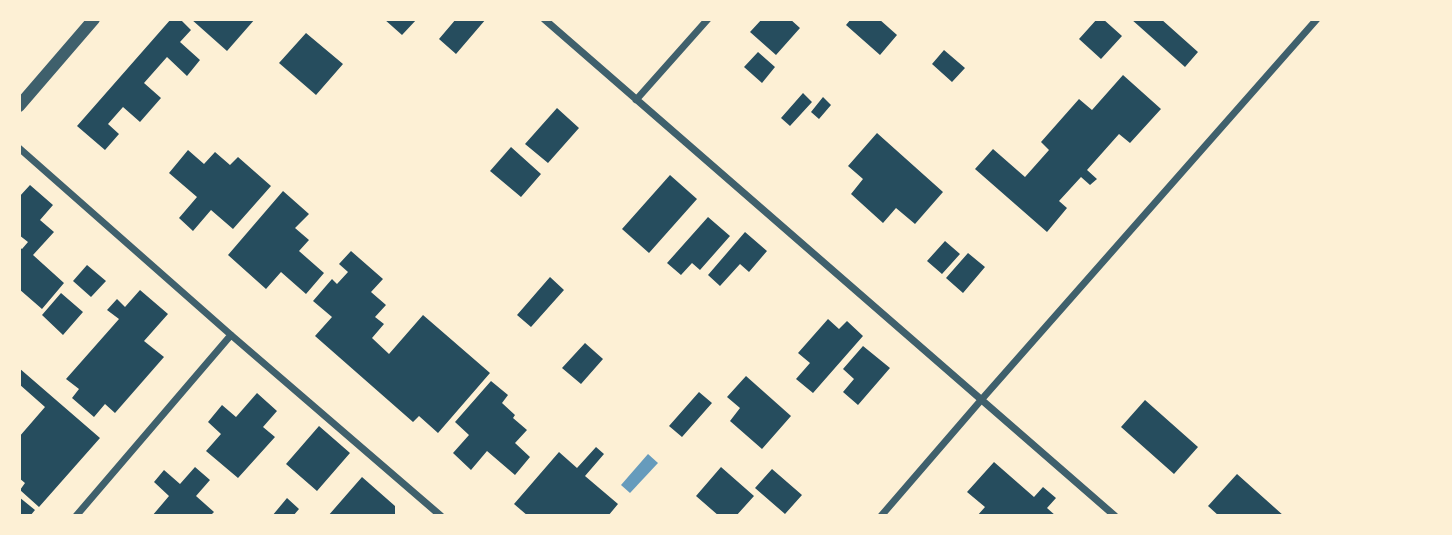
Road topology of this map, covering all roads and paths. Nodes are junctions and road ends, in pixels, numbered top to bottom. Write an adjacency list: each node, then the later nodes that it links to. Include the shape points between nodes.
1 (93, 19): 6 (street)
2 (544, 19): 5 (street)
3 (708, 19): 5 (street)
4 (1318, 19): 9 (street)
5 (636, 100): 9 (street)
6 (19, 106)
7 (19, 148): 8 (street)
8 (231, 335): 10 (street); 11 (street)
9 (982, 399): 12 (street); 13 (street)
10 (76, 516)
11 (441, 516)
12 (881, 516)
13 (1115, 516)

